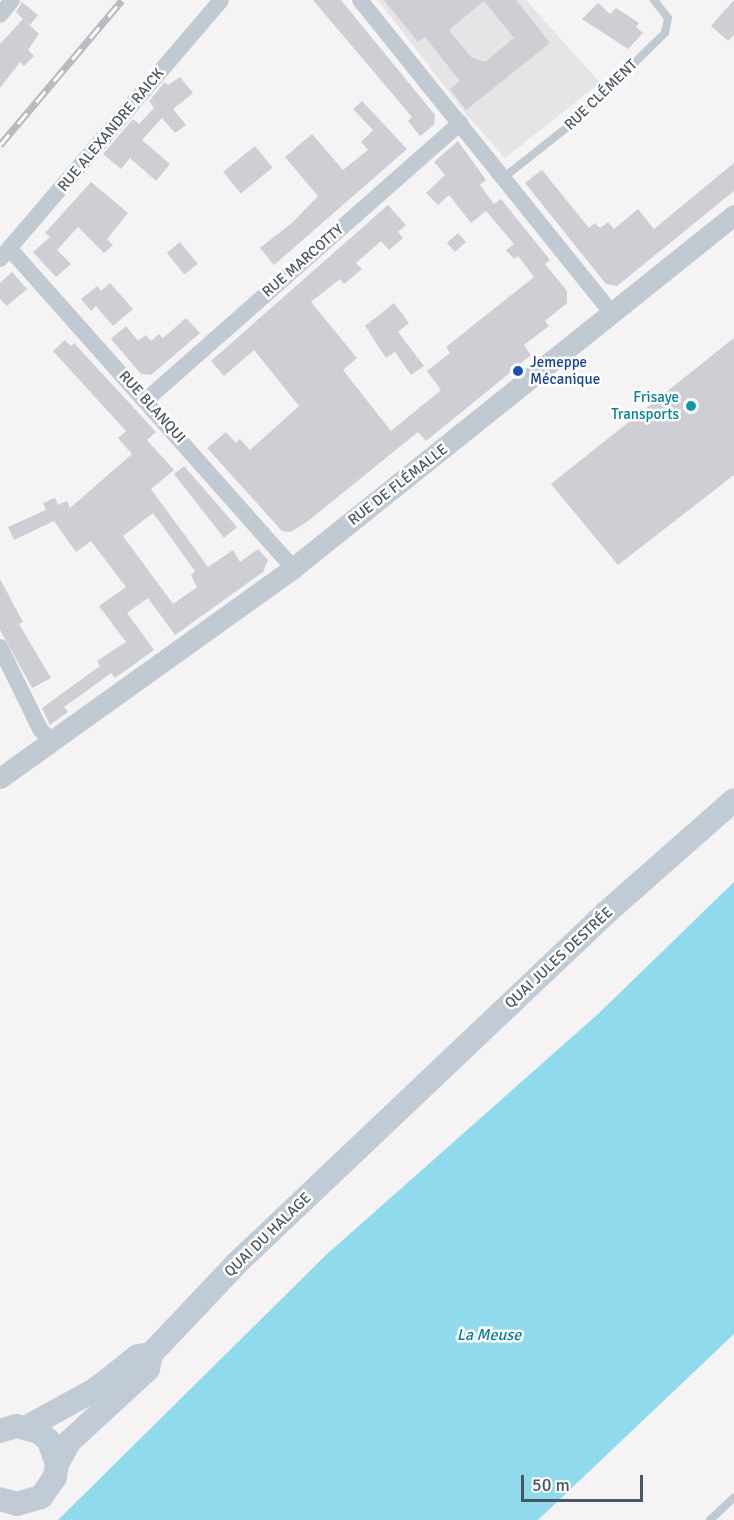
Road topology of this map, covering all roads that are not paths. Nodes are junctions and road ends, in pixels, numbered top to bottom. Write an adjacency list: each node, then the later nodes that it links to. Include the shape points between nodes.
1 (12, 0): 5 (street)
2 (221, 0): 9 (street, RUE ALEXANDRE RAICK)
3 (360, 0): 6 (street)
4 (654, 0): 7 (lane, RUE CLÉMENT, via 668,18 665,33 574,122)
5 (0, 15)
6 (460, 123): 7 (street); 11 (street, RUE MARCOTTY)
7 (503, 178): 10 (street)
8 (734, 215): 10 (street, RUE DE FLÉMALLE)
9 (5, 254): 11 (street, RUE BLANQUI)
10 (613, 315): 12 (street, RUE DE FLÉMALLE)
11 (146, 400): 12 (street, RUE BLANQUI)
12 (293, 568): 14 (street, RUE DE FLÉMALLE)
13 (0, 648): 14 (street, via 40,729)
14 (52, 742): 15 (street, RUE DE FLÉMALLE)
15 (0, 778)
16 (734, 800): 17 (main road, QUAI JULES DESTRÉE, via 607,912)
17 (388, 1120): 18 (main road, QUAI DU HALAGE, via 236,1264)
18 (152, 1354): 19 (main road, QUAI DU HALAGE, via 138,1356 78,1401); 21 (main road, QUAI DU HALAGE, via 148,1369 70,1441)
19 (27, 1427): 20 (main road, QUAI DU HALAGE); 21 (main road, via 49,1441)
20 (0, 1431)
21 (57, 1464): 24 (main road, QUAI DU HALAGE, via 50,1488)
22 (734, 1498): 26 (lane)
23 (0, 1499): 24 (main road)
24 (29, 1502): 25 (main road, QUAI DU HALAGE)
25 (9, 1520)
26 (710, 1520)

